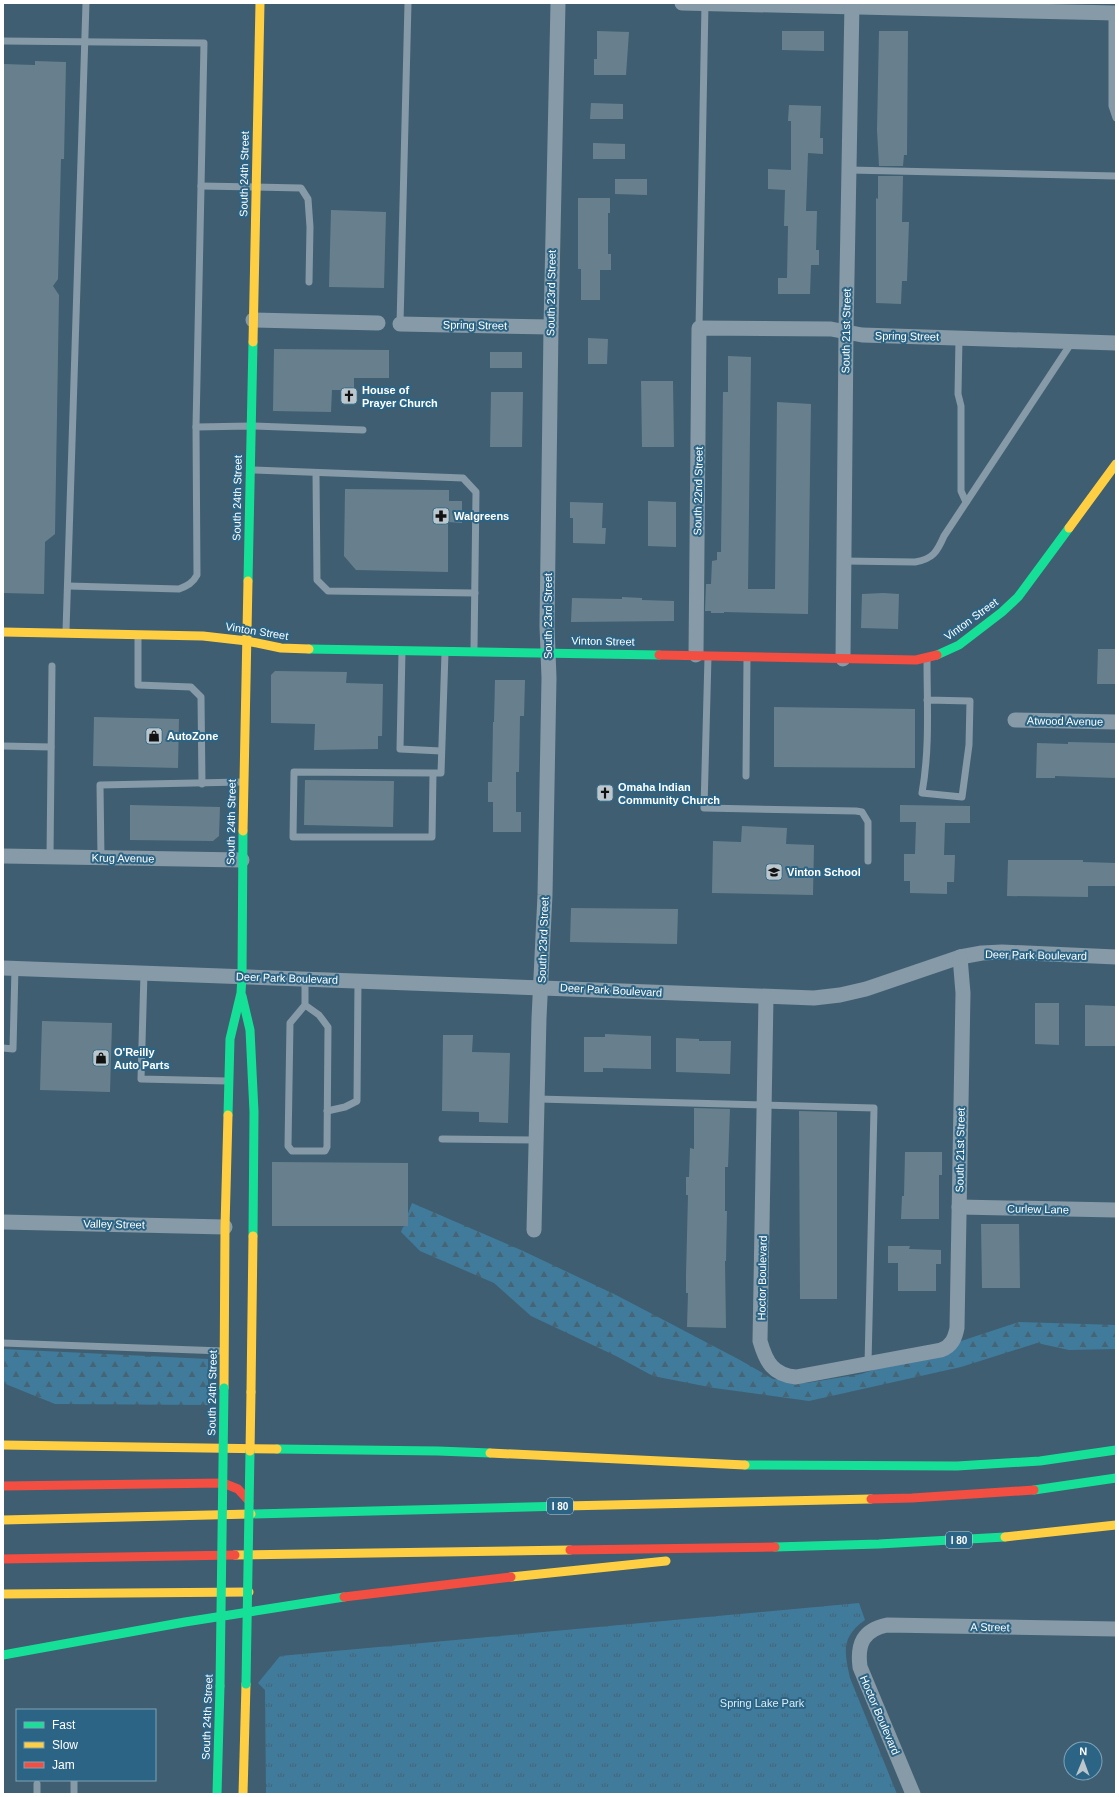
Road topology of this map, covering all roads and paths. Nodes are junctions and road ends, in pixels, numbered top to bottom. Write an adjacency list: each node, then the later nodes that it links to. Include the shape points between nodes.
1 (86, 3): 10 (lane)
2 (260, 3): 15 (main road, South 24th Street)
3 (408, 3): 19 (lane)
4 (558, 3): 20 (street, South 23rd Street)
5 (682, 3): 6 (street)
6 (706, 3): 7 (street); 21 (lane)
7 (852, 5): 8 (street); 12 (street, South 21st Street)
8 (1114, 13): 11 (lane, via 1112,106)
9 (3, 41): 10 (lane)
10 (85, 42): 14 (lane, via 204,43); 34 (lane)
11 (1116, 118)
12 (849, 170): 13 (lane); 22 (street, South 21st Street)
13 (1116, 176)
14 (201, 186): 15 (lane); 27 (lane)
15 (255, 186): 16 (lane, via 302,188 308,199); 17 (main road, South 24th Street)
16 (309, 282)
17 (253, 320): 18 (street); 26 (main road, South 24th Street)
18 (378, 323)
19 (400, 324): 20 (street, Spring Street)
20 (551, 327): 43 (street, South 23rd Street)
21 (699, 328): 22 (street, Spring Street, via 831,329); 44 (street, South 22nd Street)
22 (846, 332): 23 (street, Spring Street, via 862,335); 33 (street, South 21st Street)
23 (959, 337): 24 (street, Spring Street); 32 (lane, via 958,394 962,411 961,491)
24 (1074, 340): 25 (street, Spring Street); 32 (lane)
25 (1116, 343)
26 (251, 426): 27 (lane); 28 (lane); 30 (main road, South 24th Street)
27 (196, 427): 34 (lane, via 195,580 179,589)
28 (363, 430)
29 (1116, 464): 46 (main road, Vinton Street, via 1018,597 958,645 942,654)
30 (250, 470): 31 (lane); 39 (main road, South 24th Street)
31 (316, 473): 35 (lane, via 463,478 476,492); 35 (lane, via 316,580 328,591)
32 (966, 502): 33 (lane, via 938,550 926,560)
33 (844, 561): 47 (street, South 21st Street)
34 (68, 586): 37 (lane)
35 (474, 593): 42 (lane)
36 (3, 632): 37 (main road, Vinton Street)
37 (66, 633): 38 (main road, Vinton Street)
38 (138, 635): 39 (main road, Vinton Street, via 203,636); 58 (lane, via 138,685 191,687 201,698)
39 (247, 641): 40 (main road, Vinton Street, via 281,648); 57 (main road, South 24th Street)
40 (402, 651): 41 (main road, Vinton Street); 54 (lane, via 400,750)
41 (446, 651): 42 (main road, Vinton Street); 54 (lane)
42 (474, 652): 43 (main road, Vinton Street)
43 (548, 653): 44 (main road, Vinton Street); 71 (street, South 23rd Street, via 545,895)
44 (702, 655): 45 (main road, Vinton Street); 63 (lane, South 22nd Street, via 704,808 862,812 868,822)
45 (747, 656): 47 (main road, Vinton Street); 56 (lane)
46 (927, 658): 47 (main road, Vinton Street); 49 (lane)
47 (843, 659)
48 (52, 666): 53 (lane)
49 (927, 700): 49 (lane, via 927,755 922,793 962,797 968,759 970,701)
50 (1014, 720): 51 (street, Atwood Avenue)
51 (1116, 722)
52 (3, 746): 53 (lane)
53 (51, 747): 60 (lane)
54 (442, 751): 55 (lane, via 441,773)
55 (433, 773): 55 (lane, via 294,772 293,837 432,836)
56 (746, 776)
57 (244, 782): 58 (lane); 62 (main road, South 24th Street)
58 (202, 784): 61 (lane, via 100,785)
59 (3, 856): 60 (street, Krug Avenue)
60 (50, 857): 61 (street, Krug Avenue)
61 (101, 858): 62 (street, Krug Avenue)
62 (242, 860): 68 (main road, South 24th Street)
63 (868, 861)
64 (960, 957): 65 (street, Deer Park Boulevard, via 1002,952); 73 (street, Deer Park Boulevard, via 840,995 814,998); 82 (street, South 21st Street, via 963,993)
65 (1116, 957)
66 (9, 968): 67 (street, Deer Park Boulevard); 75 (lane, via 13,1048)
67 (144, 973): 68 (street, Deer Park Boulevard); 76 (lane, via 141,1079)
68 (242, 976): 69 (street, Deer Park Boulevard); 72 (main road, South 24th Street)
69 (305, 979): 70 (street, Deer Park Boulevard); 74 (lane)
70 (358, 981): 71 (street, Deer Park Boulevard); 79 (lane, via 357,1101)
71 (541, 987): 73 (street, Deer Park Boulevard); 77 (street, South 23rd Street)
72 (241, 993): 76 (main road, South 24th Street, via 230,1039); 96 (main road, South 24th Street, bridge, via 250,1030 254,1112)
73 (766, 997): 78 (street, Hoctor Boulevard)
74 (305, 1005): 79 (lane, via 319,1015 328,1027); 79 (lane, via 290,1023 288,1146 292,1151 325,1151)
75 (3, 1048)
76 (228, 1081): 85 (main road, South 24th Street)
77 (538, 1099): 78 (lane); 81 (street, South 23rd Street)
78 (765, 1105): 90 (lane, via 874,1108); 90 (street, Hoctor Boulevard, via 760,1341 764,1355 776,1371 785,1376 796,1377)
79 (327, 1111)
80 (442, 1139): 81 (lane)
81 (536, 1140): 86 (street, South 23rd Street)
82 (959, 1207): 83 (street, Curlew Lane); 88 (street, South 21st Street, via 957,1328)
83 (1116, 1210)
84 (3, 1222): 85 (street, Valley Street)
85 (225, 1227): 89 (main road, South 24th Street)
86 (534, 1230)
87 (3, 1342): 89 (lane)
88 (952, 1342): 90 (street, Hoctor Boulevard, via 941,1350)
89 (224, 1351): 94 (main road, South 24th Street, bridge)
90 (868, 1364)
91 (3, 1445): 92 (main road, via 438,1451 757,1466 1003,1464 1040,1462)
92 (1116, 1450)
93 (1116, 1478): 97 (main road, I 80, via 1044,1489 912,1498)
94 (223, 1483): 95 (main road); 96 (main road, via 236,1486 244,1492); 103 (main road, South 24th Street, bridge)
95 (3, 1486)
96 (249, 1501): 104 (main road, South 24th Street, bridge)
97 (3, 1520)
98 (1116, 1525): 99 (main road, I 80, via 1015,1537)
99 (800, 1547): 100 (main road); 101 (main road, I 80, via 234,1553)
100 (700, 1557)
101 (3, 1559)
102 (677, 1560): 108 (main road, via 368,1594 145,1628)
103 (222, 1591): 104 (main road); 105 (main road); 113 (main road, South 24th Street, bridge)
104 (248, 1592): 114 (main road, South 24th Street, bridge)
105 (3, 1594)
106 (1116, 1629): 107 (street, A Street, via 886,1625 877,1627)
107 (866, 1635): 115 (street, Hoctor Boulevard, via 858,1654 860,1667)
108 (3, 1655)
109 (74, 1781): 112 (lane)
110 (37, 1784): 111 (lane)
111 (37, 1794)
112 (74, 1794)
113 (217, 1794)
114 (242, 1794)
115 (913, 1794)

